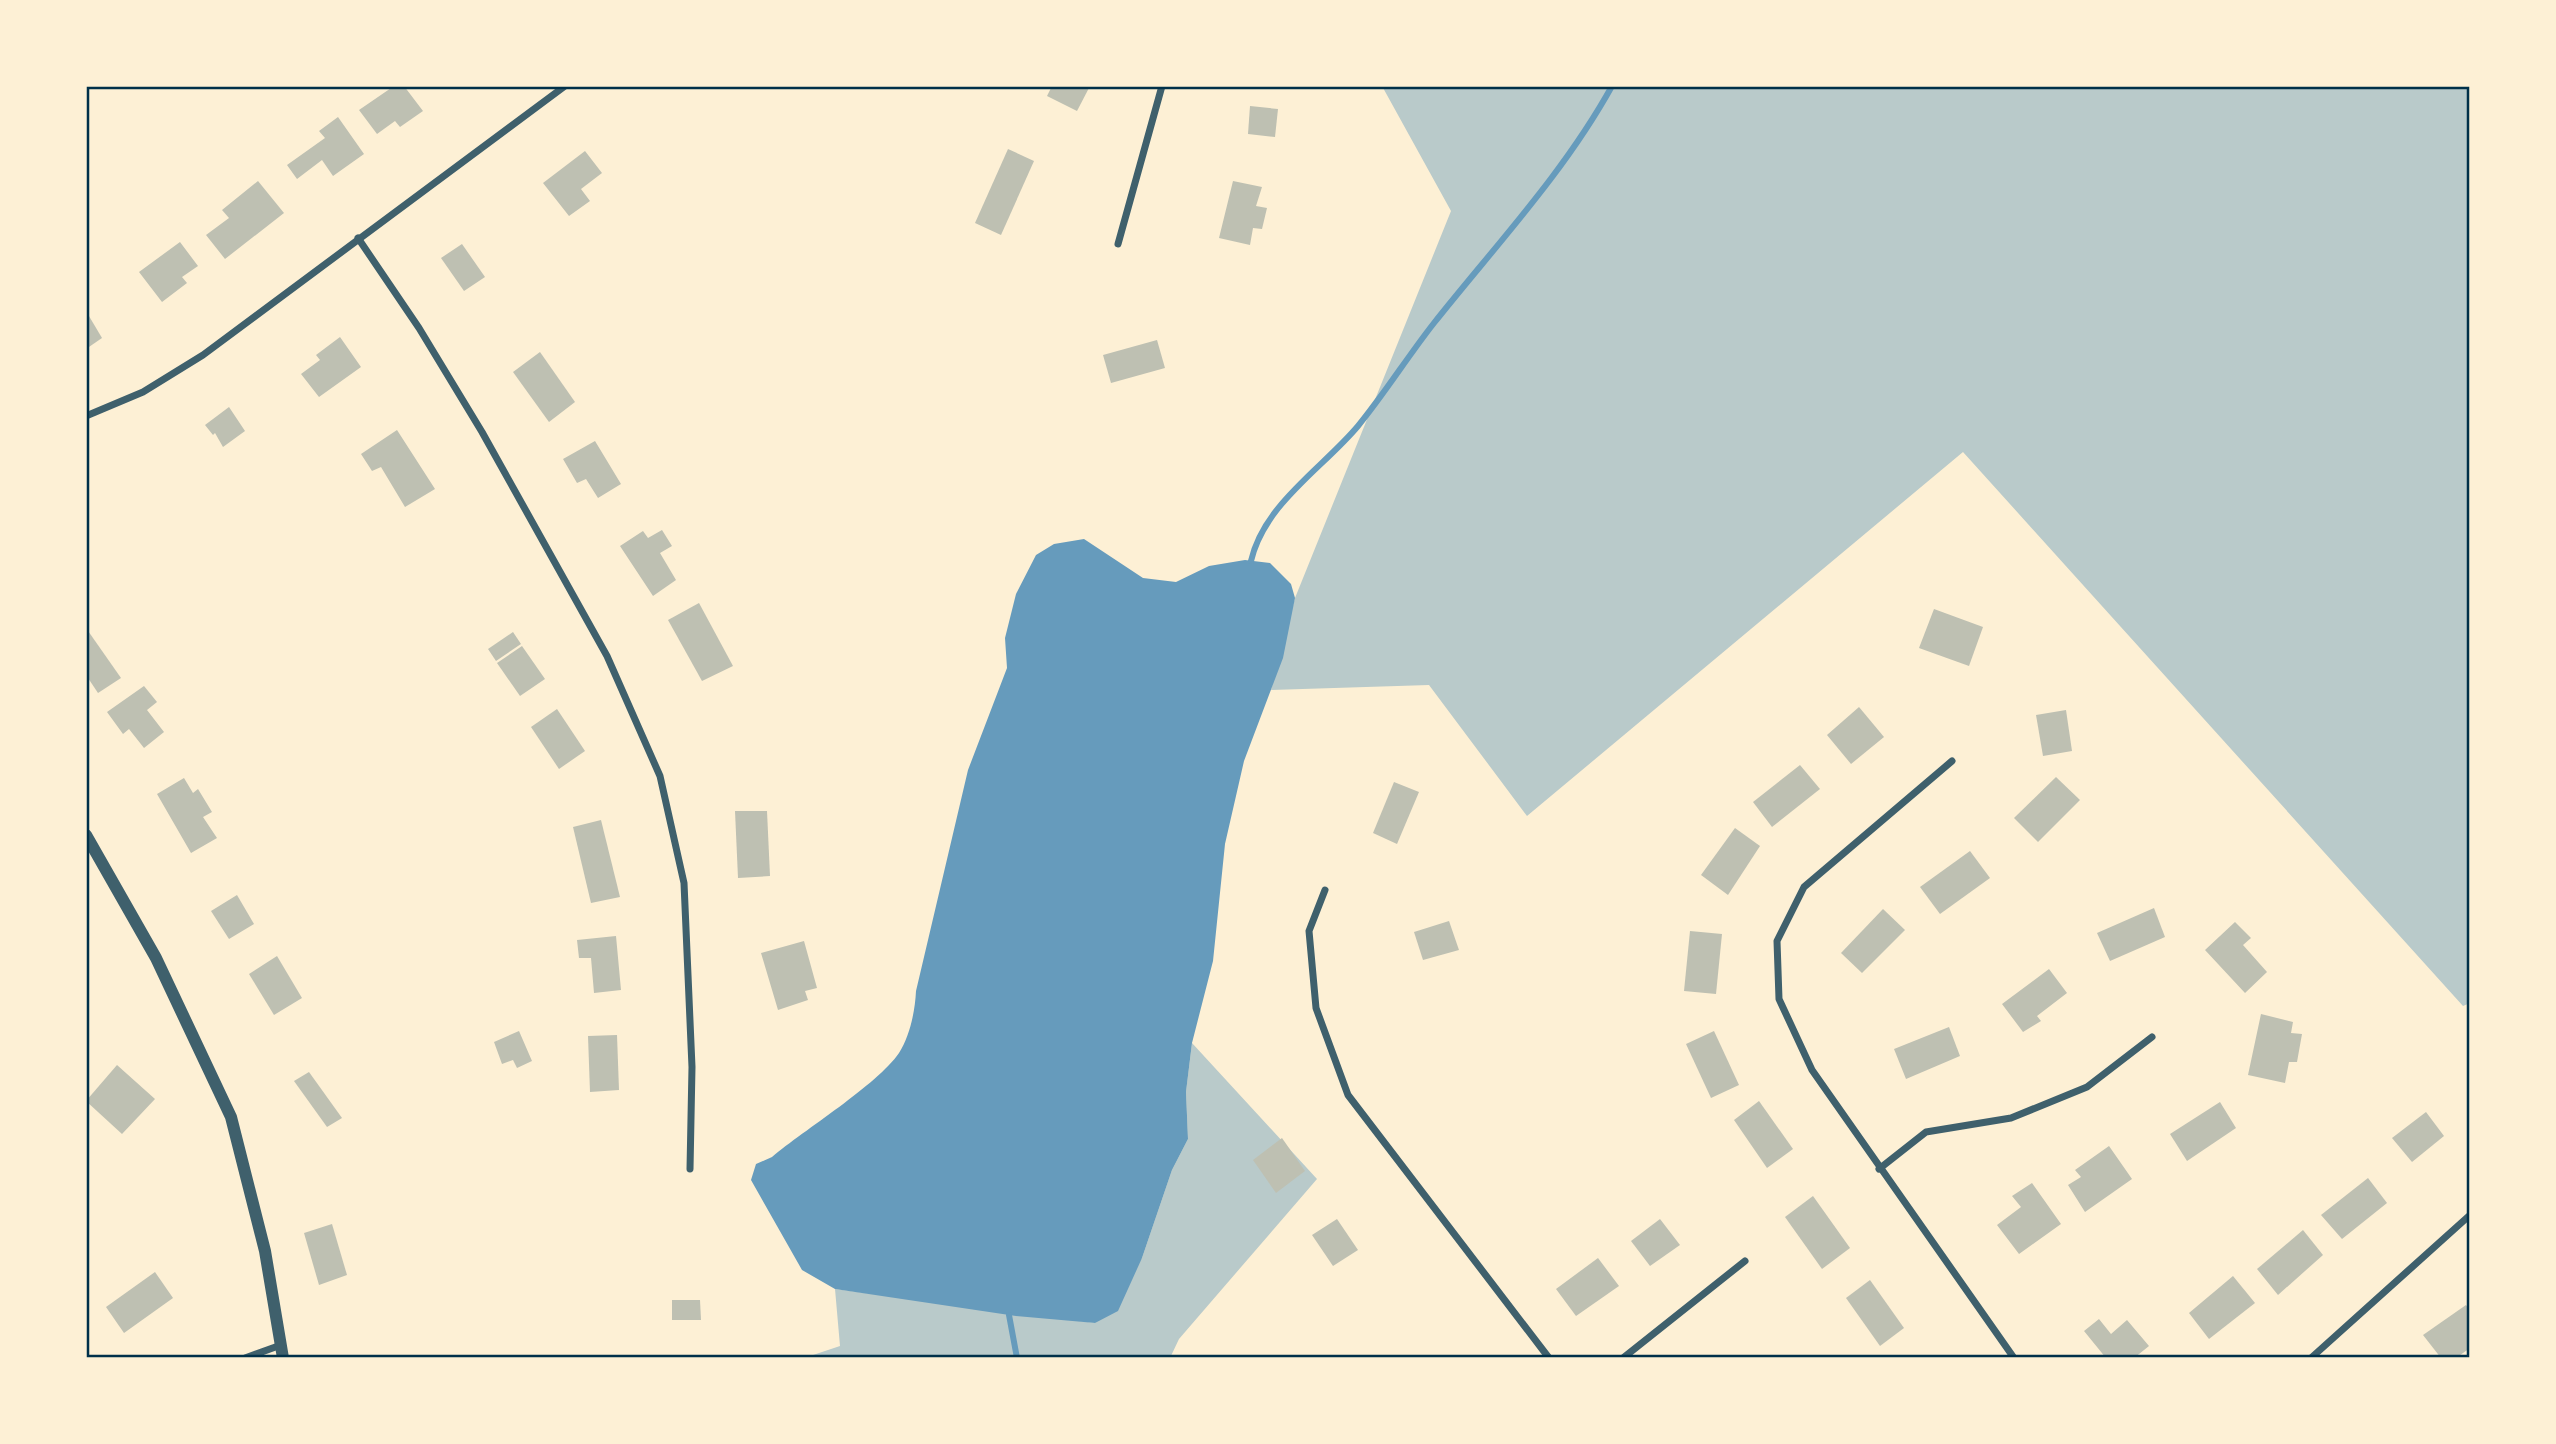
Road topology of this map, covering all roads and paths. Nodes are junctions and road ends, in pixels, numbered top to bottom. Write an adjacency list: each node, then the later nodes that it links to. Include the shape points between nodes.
1 (565, 86): 3 (street)
2 (1162, 86): 4 (street)
3 (358, 238): 5 (street, via 203,355 143,392); 10 (street, via 482,432 607,656 660,776 684,883 692,1067)
4 (1118, 244)
5 (86, 416)
6 (1952, 761): 11 (street, via 1804,887 1777,941 1779,999 1812,1070)
7 (86, 835): 14 (street, via 156,958 230,1117 265,1251)
8 (1325, 890): 16 (street, via 1309,931 1316,1008 1348,1095)
9 (2152, 1037): 11 (street, via 2087,1087 2011,1118 1926,1132)
10 (690, 1169)
11 (1879, 1169): 18 (street)
12 (2470, 1215): 19 (street)
13 (1745, 1261): 17 (street)
14 (282, 1352): 15 (street)
15 (245, 1358)
16 (1549, 1358)
17 (1623, 1358)
18 (2014, 1358)
19 (2311, 1358)

